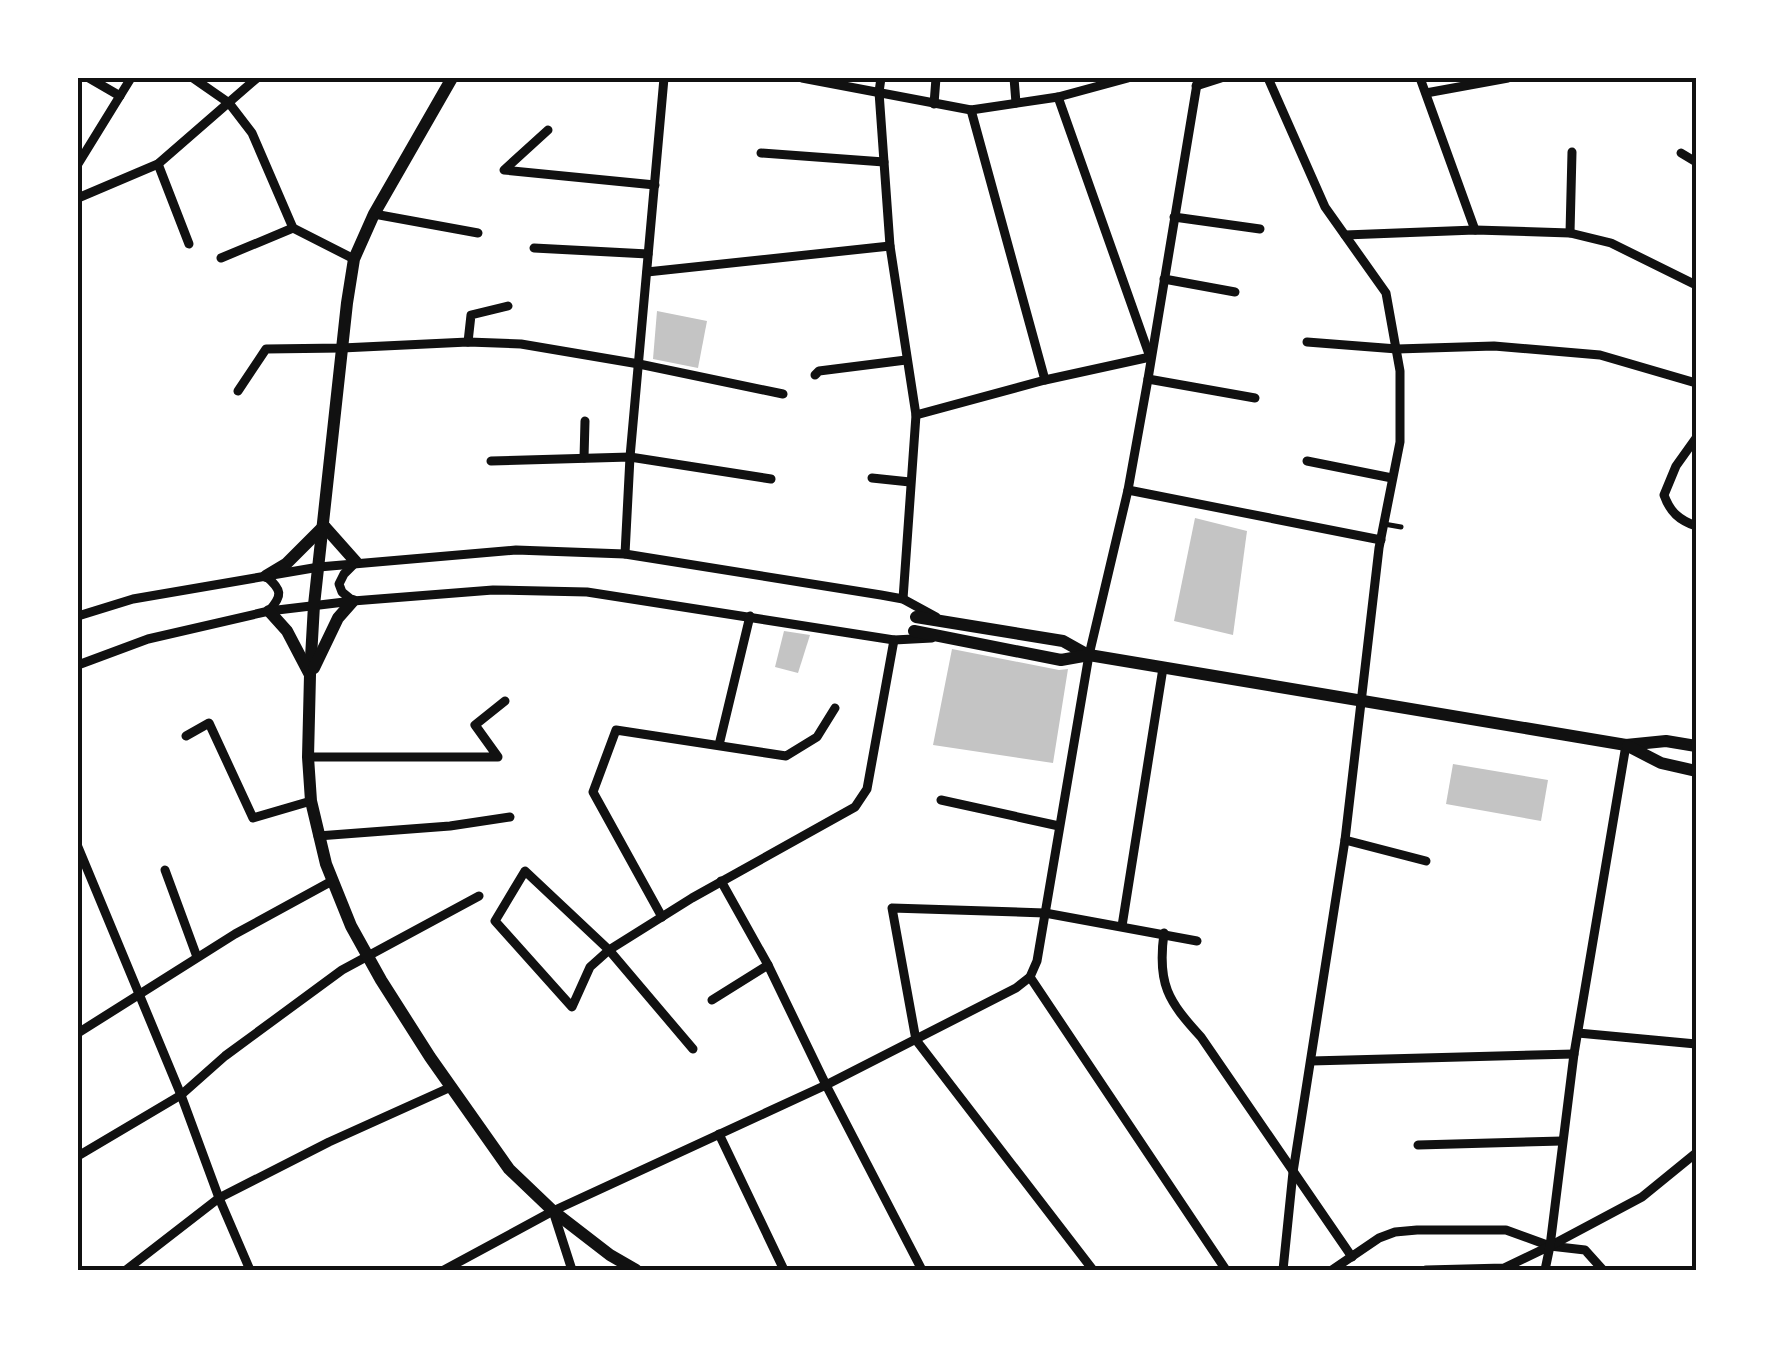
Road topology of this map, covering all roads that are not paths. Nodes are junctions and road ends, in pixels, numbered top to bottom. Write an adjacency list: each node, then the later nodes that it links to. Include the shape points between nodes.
1 (88, 78): 19 (street)
2 (131, 78): 19 (street)
3 (193, 78): 21 (street)
4 (256, 78): 21 (street)
5 (452, 78): 35 (main road)
6 (664, 78): 33 (street)
7 (802, 78): 17 (street)
8 (881, 78): 17 (street)
9 (936, 78): 23 (street)
10 (1014, 78): 22 (street)
11 (1128, 78): 20 (street)
12 (1221, 78): 16 (street)
13 (1268, 78): 42 (street, via 1325,207)
14 (1420, 78): 18 (street)
15 (1508, 78): 18 (street)
16 (1197, 82): 36 (street)
17 (879, 92): 23 (street); 29 (street)
18 (1426, 93): 39 (street)
19 (120, 96): 31 (street)
20 (1058, 97): 22 (street); 58 (street)
21 (230, 102): 32 (street); 37 (street, via 252,132)
22 (1016, 103): 24 (street)
23 (934, 104): 24 (street)
24 (971, 110): 63 (street)
25 (548, 130): 33 (street, via 504,170)
26 (1572, 152): 41 (street)
27 (761, 153): 29 (street)
28 (1681, 153): 30 (street)
29 (884, 162): 44 (street)
30 (1696, 162)
31 (78, 164)
32 (158, 164): 34 (street); 43 (street)
33 (654, 184): 46 (street)
34 (78, 198)
35 (374, 214): 40 (street); 48 (main road)
36 (1174, 217): 38 (street); 50 (street)
37 (293, 228): 47 (street); 48 (street)
38 (1260, 229)
39 (1475, 230): 41 (street); 42 (street)
40 (478, 233)
41 (1570, 233): 51 (street, via 1612,243)
42 (1345, 236): 57 (street, via 1386,293)
43 (189, 244)
44 (890, 246): 49 (street); 59 (street)
45 (534, 248): 46 (street)
46 (648, 254): 49 (street)
47 (221, 258)
48 (354, 258): 56 (main road)
49 (647, 272): 60 (street)
50 (1164, 279): 52 (street); 58 (street)
51 (1696, 286)
52 (1235, 292)
53 (508, 306): 54 (street, via 471,314)
54 (468, 342): 56 (street); 60 (street)
55 (1307, 342): 57 (street)
56 (342, 348): 65 (street, via 266,348); 81 (main road)
57 (1397, 348): 64 (street, via 1494,346 1600,355); 76 (street, via 1400,442)
58 (1150, 357): 62 (street); 63 (street)
59 (906, 360): 61 (street); 68 (street)
60 (638, 364): 66 (street); 71 (street)
61 (814, 375)
62 (1148, 379): 67 (street); 79 (street)
63 (1044, 380): 68 (street)
64 (1696, 383)
65 (238, 391)
66 (783, 394)
67 (1255, 398)
68 (916, 414): 78 (street)
69 (585, 421): 72 (street)
70 (1696, 438): 82 (street, via 1664,495 1670,510)
71 (630, 457): 72 (street); 77 (street); 85 (street)
72 (584, 458): 73 (street)
73 (492, 460)
74 (1307, 460): 76 (street)
75 (872, 478): 78 (street)
76 (1392, 478): 80 (street)
77 (770, 479)
78 (910, 482): 89 (street)
79 (1128, 490): 84 (street); 98 (street)
80 (1384, 524): 83 (lane); 84 (street)
81 (324, 526): 86 (main road); 87 (main road); 88 (main road)
82 (1696, 526)
83 (1401, 527)
84 (1381, 540): 103 (street)
85 (625, 554): 86 (street, via 516,550); 89 (street)
86 (356, 562): 87 (street); 90 (street, via 339,584)
87 (319, 567): 88 (street); 91 (main road)
88 (266, 576): 92 (street, via 279,594); 93 (street)
89 (903, 599): 95 (street)
90 (353, 601): 91 (street); 94 (street, via 493,590 587,592); 101 (main road)
91 (314, 605): 92 (street); 101 (main road)
92 (270, 611): 99 (street, via 148,639); 101 (main road, via 288,630)
93 (78, 616)
94 (750, 616): 97 (street); 106 (street)
95 (942, 621): 96 (main road, via 915,624); 98 (main road, via 1063,641)
96 (939, 638): 97 (street); 98 (main road, via 1062,660)
97 (894, 640): 121 (street, via 867,789 856,806)
98 (1090, 655): 100 (main road); 114 (street)
99 (78, 665)
100 (1163, 668): 103 (main road); 125 (street)
101 (310, 675): 109 (main road)
102 (505, 700): 109 (street, via 475,725 498,758)
103 (1363, 702): 107 (main road); 116 (street)
104 (835, 708): 106 (street, via 816,737 786,756)
105 (186, 736): 111 (street, via 209,723 253,818)
106 (718, 745): 124 (street, via 616,730 594,792)
107 (1626, 745): 108 (main road, via 1666,740); 110 (main road, via 1661,764); 136 (street)
108 (1696, 746)
109 (308, 757): 111 (main road)
110 (1696, 771)
111 (310, 800): 115 (main road)
112 (941, 800): 114 (street)
113 (510, 818): 115 (street)
114 (1059, 826): 123 (street)
115 (318, 836): 120 (main road)
116 (1345, 840): 118 (street); 141 (street)
117 (78, 847): 133 (street)
118 (1426, 861)
119 (165, 870): 130 (street)
120 (332, 880): 129 (main road); 130 (street)
121 (721, 881): 124 (street); 131 (street)
122 (479, 896): 129 (street)
123 (1045, 913): 125 (street); 132 (street); 137 (street, via 892,908)
124 (662, 916): 128 (street)
125 (1122, 926): 126 (street)
126 (1164, 934): 127 (street); 150 (street, via 1164,984 1175,1008)
127 (1196, 940)
128 (610, 950): 128 (street, via 525,871 495,921 572,1007 590,967); 139 (street)
129 (367, 955): 143 (main road); 144 (street)
130 (198, 957): 133 (street)
131 (768, 965): 134 (street); 142 (street)
132 (1030, 977): 137 (street); 163 (street)
133 (140, 996): 135 (street); 144 (street)
134 (712, 1000)
135 (78, 1033)
136 (1578, 1034): 138 (street); 140 (street)
137 (916, 1040): 142 (street); 162 (street)
138 (1696, 1044)
139 (693, 1049)
140 (1574, 1054): 141 (street); 146 (street)
141 (1311, 1061): 150 (street)
142 (826, 1085): 145 (street); 161 (street)
143 (450, 1086): 151 (street); 152 (main road, via 509,1169)
144 (181, 1095): 149 (street); 151 (street)
145 (719, 1134): 152 (street); 160 (street)
146 (1562, 1141): 147 (street); 153 (street)
147 (1418, 1145)
148 (1696, 1152): 153 (street, via 1642,1197)
149 (78, 1156)
150 (1294, 1172): 154 (street); 164 (street)
151 (219, 1198): 155 (street); 156 (street)
152 (553, 1211): 157 (street); 158 (street); 159 (main road)
153 (1550, 1246): 154 (street, via 1506,1230 1417,1230 1379,1238); 166 (street, via 1504,1268); 167 (street); 168 (street, via 1585,1250)
154 (1352, 1257): 165 (street)
155 (126, 1270)
156 (250, 1270)
157 (444, 1270)
158 (572, 1270)
159 (636, 1270)
160 (784, 1270)
161 (922, 1270)
162 (1094, 1270)
163 (1226, 1270)
164 (1283, 1270)
165 (1332, 1270)
166 (1426, 1270)
167 (1545, 1270)
168 (1603, 1270)

